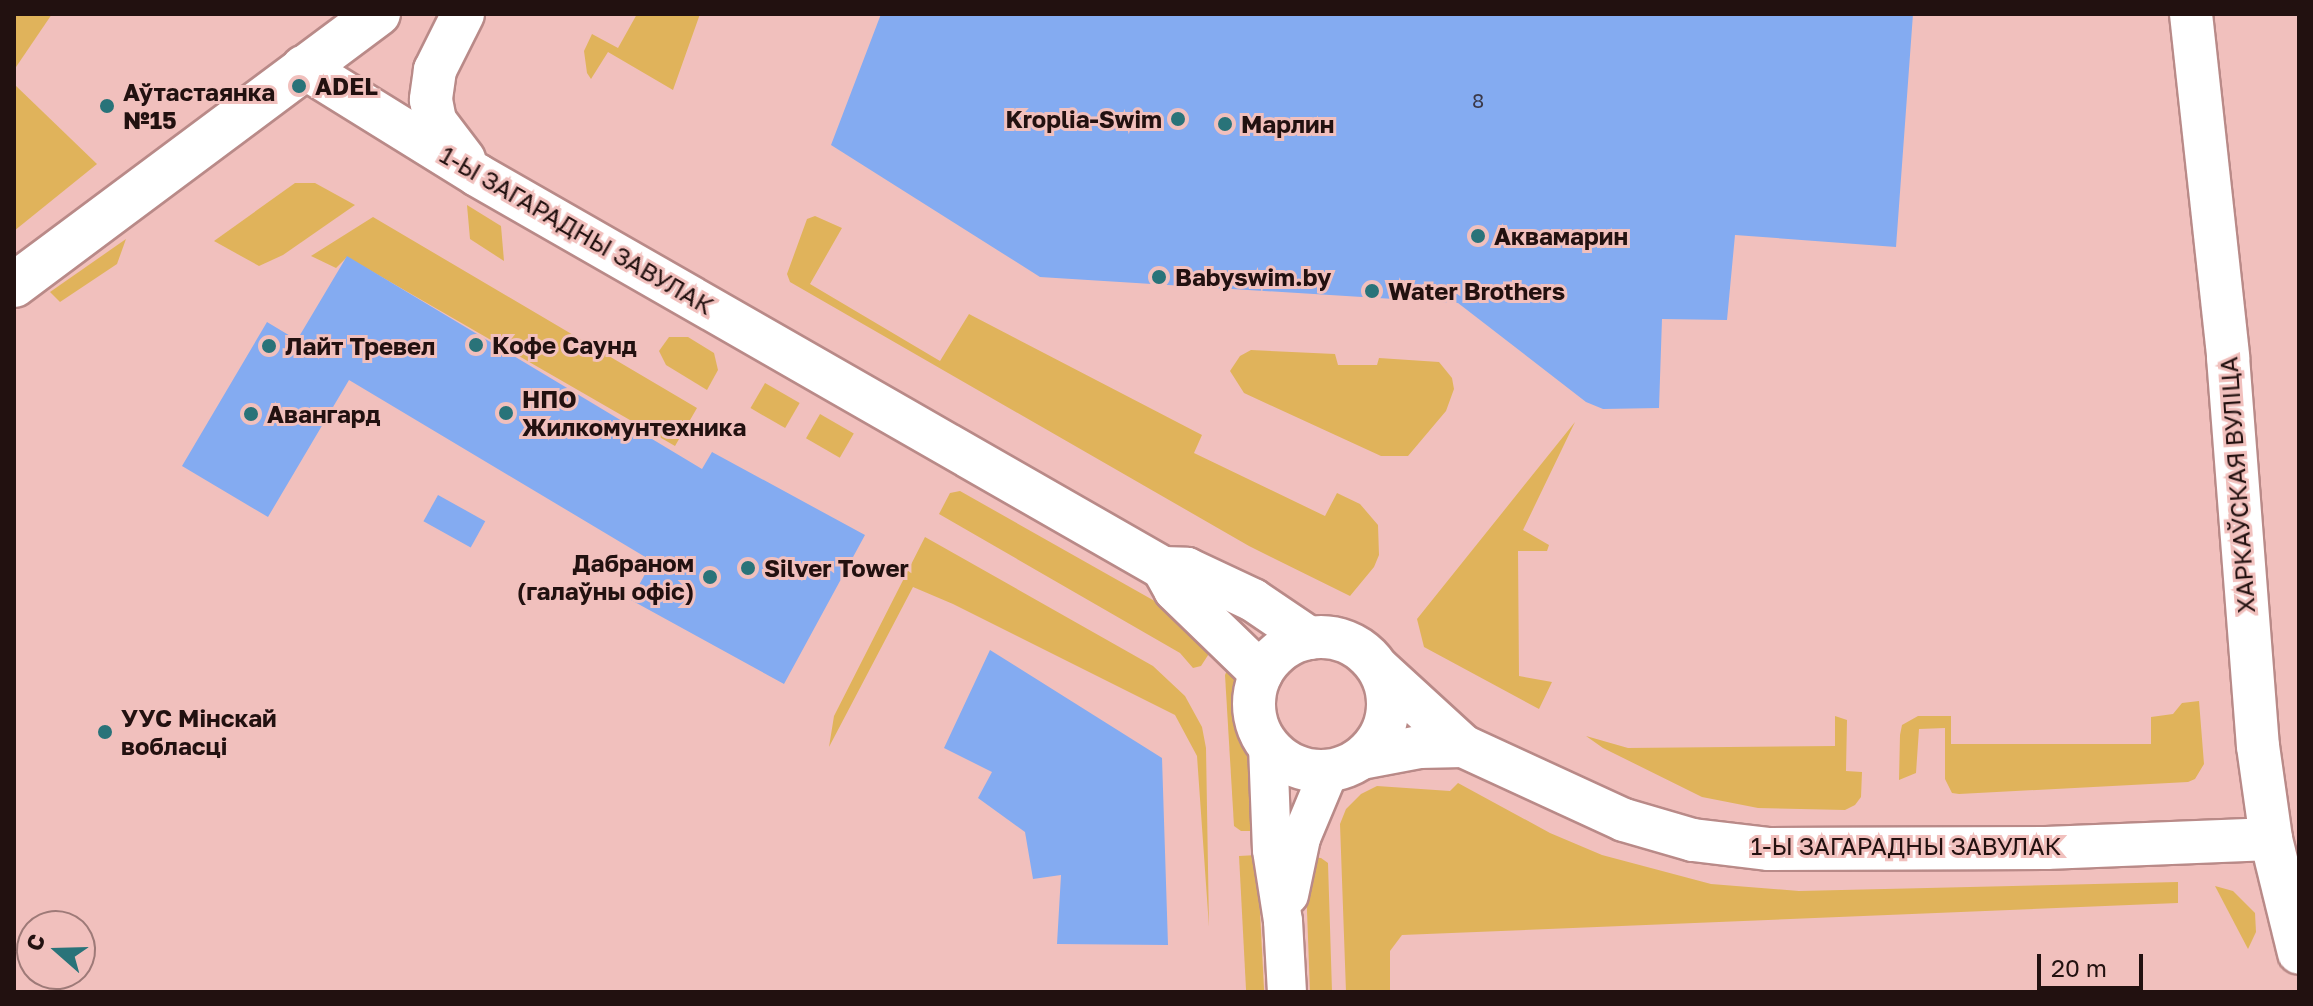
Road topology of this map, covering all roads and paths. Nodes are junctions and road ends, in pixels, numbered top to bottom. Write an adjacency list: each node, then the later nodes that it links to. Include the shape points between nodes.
1 (378, 14): 4 (main road)
2 (463, 14): 5 (main road, via 435,70 431,100 435,121)
3 (2191, 14): 14 (main road, ХАРКАЎСКАЯ ВУЛІЦА, via 2228,357 2252,687)
4 (303, 67): 5 (main road, 1-Ы ЗАГАРАДНЫ ЗАВУЛАК); 6 (main road)
5 (477, 175): 7 (main road, 1-Ы ЗАГАРАДНЫ ЗАВУЛАК)
6 (15, 284)
7 (1163, 568): 8 (main road, 1-Ы ЗАГАРАДНЫ ЗАВУЛАК, via 1187,569 1253,600); 10 (main road, 1-Ы ЗАГАРАДНЫ ЗАВУЛАК, via 1175,590)
8 (1309, 638): 9 (main road, via 1355,645); 10 (main road, via 1281,650)
9 (1379, 669): 12 (main road, 1-Ы ЗАГАРАДНЫ ЗАВУЛАК); 13 (main road, via 1386,685 1387,718 1373,747)
10 (1261, 673): 11 (main road, via 1254,703)
11 (1268, 746): 13 (main road, via 1295,766); 15 (street, via 1272,850)
12 (1463, 746): 13 (main road, 1-Ы ЗАГАРАДНЫ ЗАВУЛАК, via 1419,747); 14 (main road, 1-Ы ЗАГАРАДНЫ ЗАВУЛАК, via 1624,820 1693,840 1769,849 2046,848)
13 (1346, 764): 15 (street, via 1301,838)
14 (2271, 839): 16 (main road, ХАРКАЎСКАЯ ВУЛІЦА)
15 (1283, 921): 17 (street)
16 (2299, 953)
17 (1287, 992)

